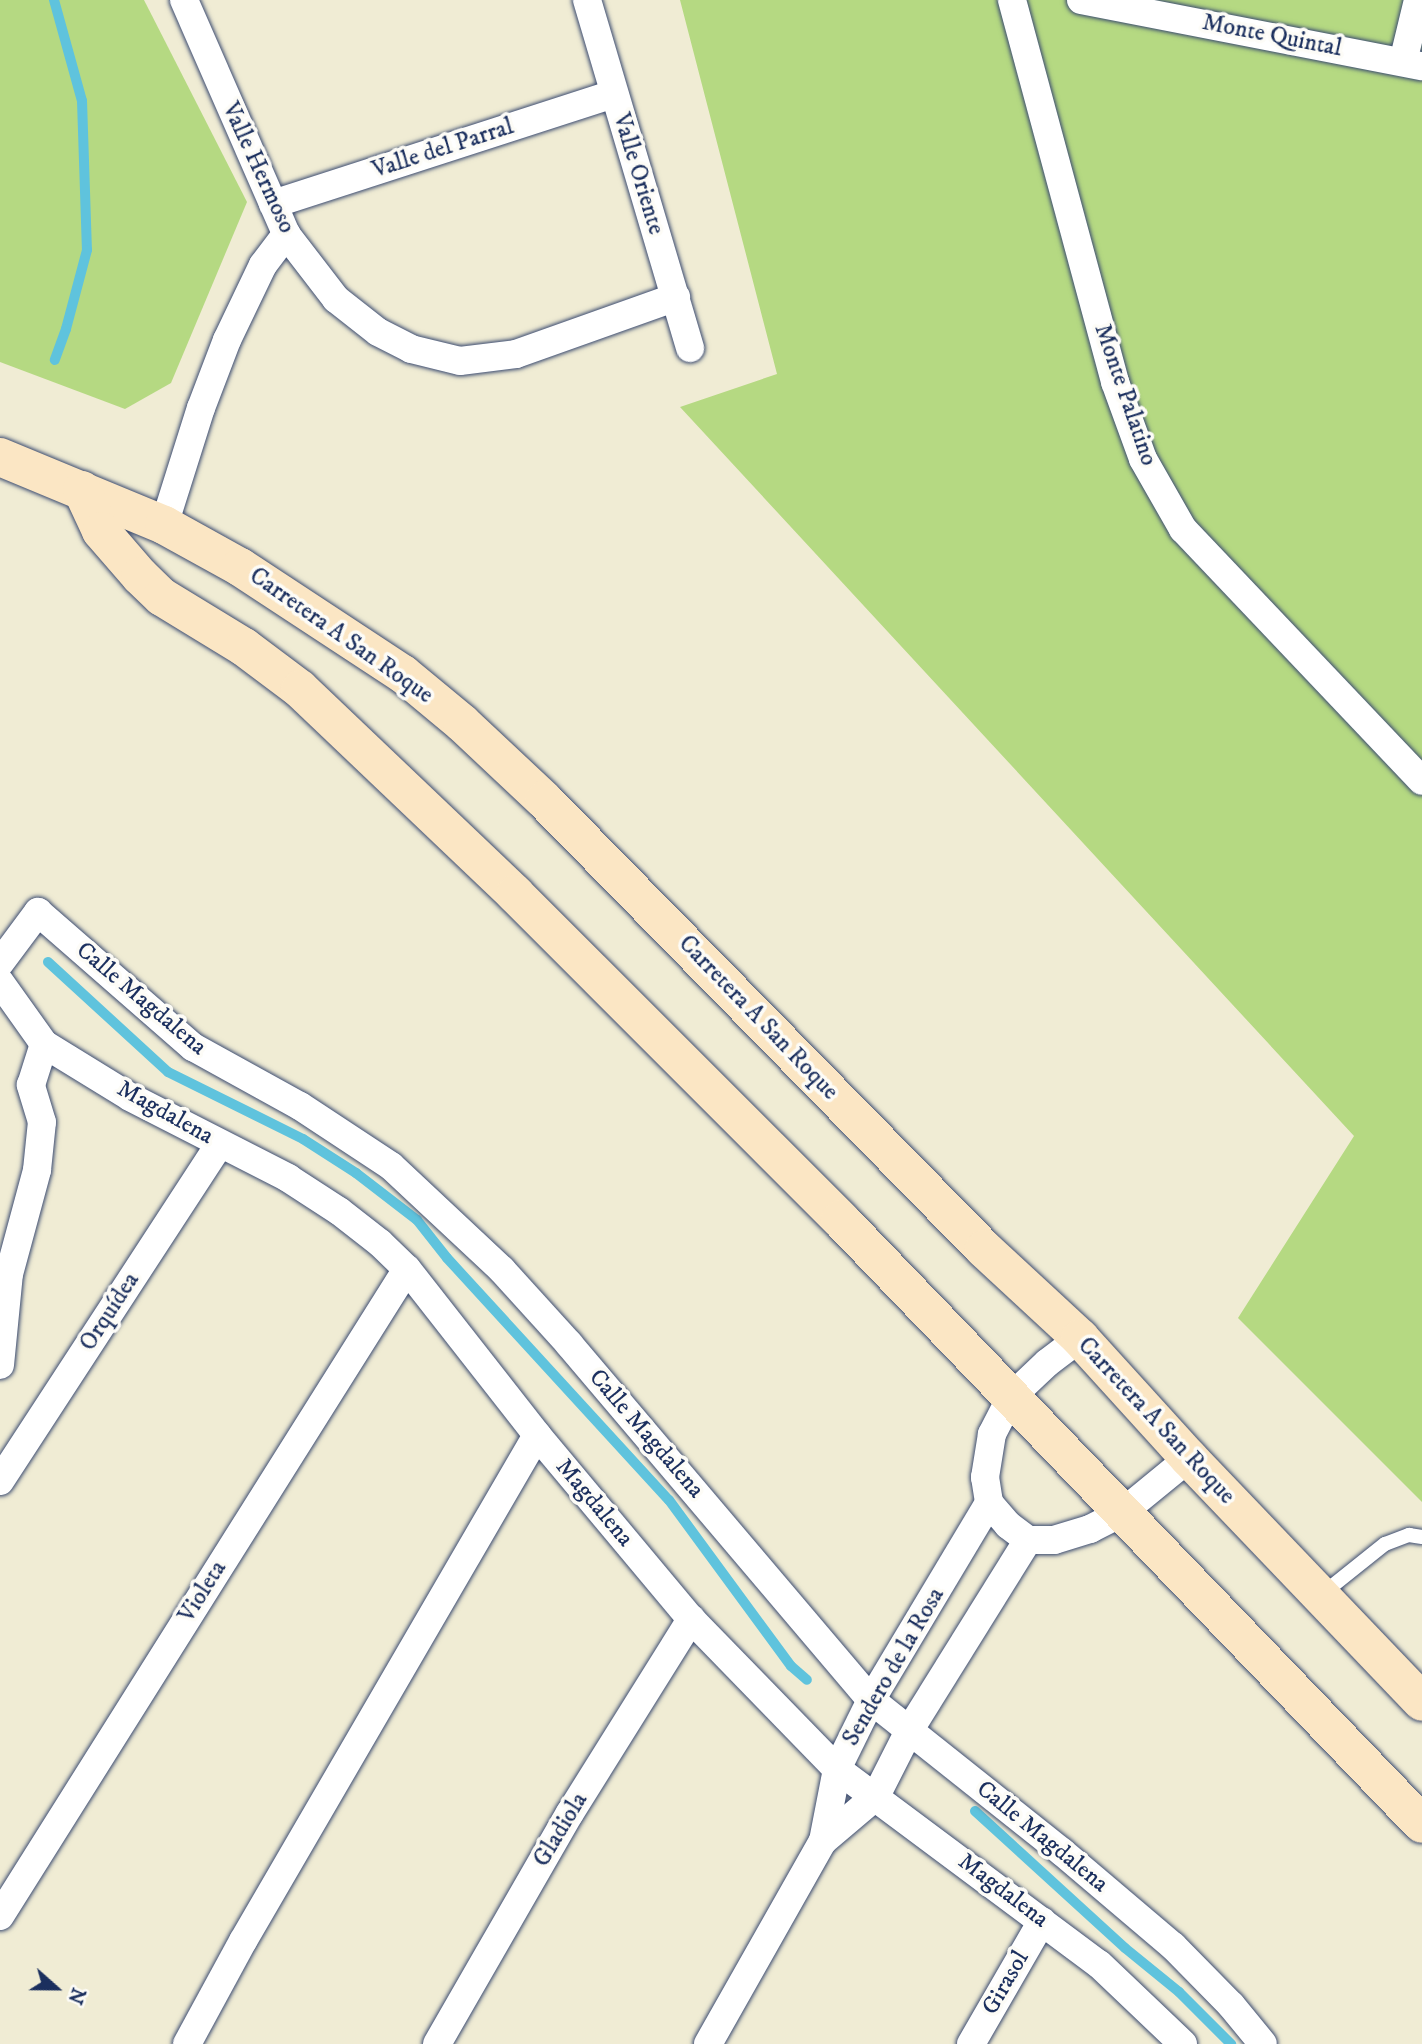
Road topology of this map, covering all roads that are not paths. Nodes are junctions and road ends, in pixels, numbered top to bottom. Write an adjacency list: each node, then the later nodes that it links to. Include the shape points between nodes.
1 (587, 0): 7 (street, Valle Oriente)
2 (1012, 0): 15 (street, Monte Palatino, via 1115,382 1143,459 1183,529)
3 (1081, 0): 6 (street, Monte Quintal)
4 (1418, 0): 6 (street)
5 (188, 1): 8 (street, Valle Hermoso)
6 (1413, 64)
7 (614, 94): 8 (street, Valle del Parral); 10 (street, Valle Oriente)
8 (273, 204): 9 (street, Valle Hermoso)
9 (286, 234): 10 (street, Valle Hermoso, via 336,299 378,332 411,349 460,361 516,354); 14 (street, via 263,265 228,340)
10 (676, 297): 11 (street, Valle Oriente)
11 (690, 348)
12 (0, 457): 13 (main road, Carretera A San Roque)
13 (82, 490): 14 (main road, Carretera A San Roque); 23 (main road, via 101,531 140,576 162,597 244,646 300,689 362,747 704,1082)
14 (164, 524): 21 (main road, Carretera A San Roque, via 331,625 403,674 462,723 544,800 984,1249)
15 (1422, 781)
16 (0, 963): 33 (street, Calle Magdalena, via 38,912 193,1047 300,1106 391,1166 502,1270 569,1344)
17 (0, 982): 18 (street, Magdalena)
18 (44, 1044): 19 (street, Magdalena, via 130,1097); 22 (street, via 31,1085 42,1122 37,1170 9,1274)
19 (220, 1144): 20 (street, Magdalena, via 288,1178 339,1211); 26 (street, Orquídea)
20 (407, 1269): 24 (street, Magdalena); 40 (street, Violeta)
21 (1080, 1338): 23 (street); 25 (main road, Carretera A San Roque)
22 (0, 1365)
23 (1011, 1397): 27 (street, via 987,1454); 28 (main road)
24 (537, 1435): 32 (street, Magdalena); 42 (street)
25 (1189, 1458): 28 (street); 31 (main road, Carretera A San Roque)
26 (0, 1480)
27 (989, 1503): 30 (street); 33 (street, Sendero de la Rosa)
28 (1123, 1512): 30 (street, via 1054,1540); 38 (main road)
29 (1422, 1537): 31 (lane, via 1409,1535 1385,1544)
30 (1028, 1540): 35 (street, Sendero de la Rosa)
31 (1320, 1596): 34 (main road, Carretera A San Roque)
32 (691, 1619): 36 (street, Magdalena); 43 (street, Gladiola, via 570,1813)
33 (871, 1700): 35 (street, Calle Magdalena); 36 (street, Sendero de la Rosa)
34 (1422, 1702)
35 (909, 1731): 37 (street, Sendero de la Rosa); 47 (street, Calle Magdalena, via 1173,1946)
36 (837, 1769): 37 (street, Magdalena); 39 (street, Sendero de la Rosa)
37 (876, 1796): 39 (street, Sendero de la Rosa); 41 (street, Magdalena)
38 (1422, 1824)
39 (823, 1841): 44 (street, Sendero de la Rosa)
40 (0, 1916)
41 (1042, 1921): 45 (street, Girasol); 46 (street, Magdalena, via 1099,1964)
42 (187, 2044)
43 (438, 2044)
44 (708, 2044)
45 (971, 2044)
46 (1183, 2044)
47 (1263, 2044)

